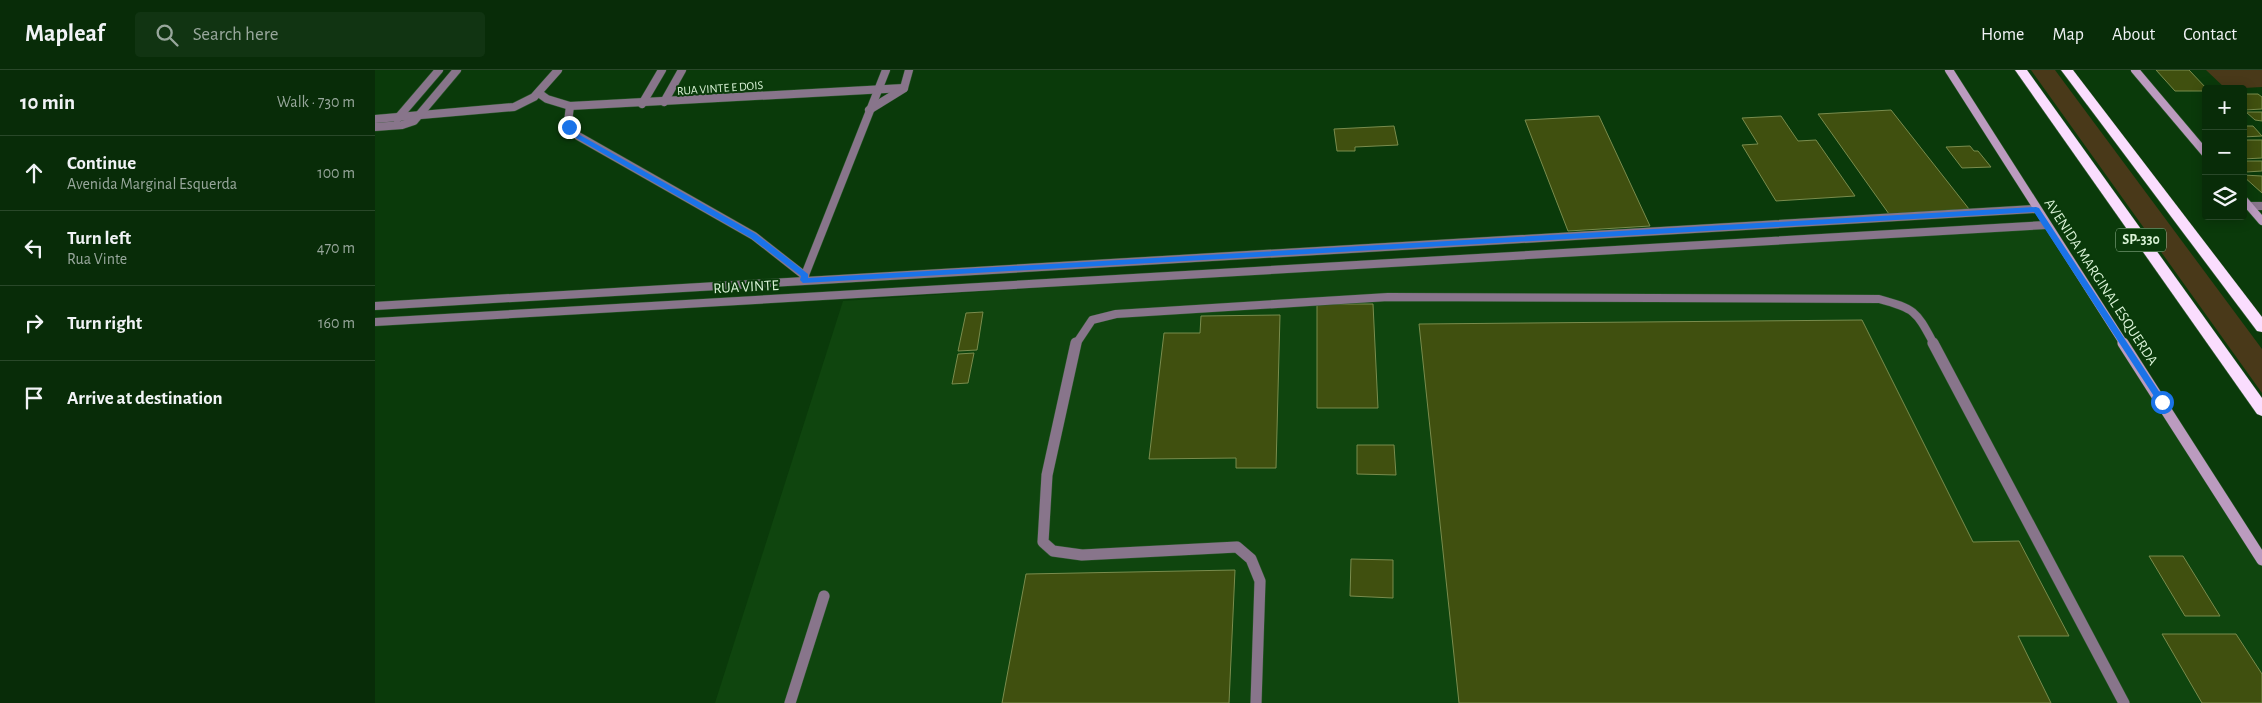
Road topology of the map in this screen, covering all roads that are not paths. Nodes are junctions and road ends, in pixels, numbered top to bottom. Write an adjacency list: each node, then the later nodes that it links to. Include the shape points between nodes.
1 (439, 70): 20 (street)
2 (457, 70): 19 (street)
3 (558, 70): 14 (street)
4 (662, 70): 16 (street)
5 (682, 70): 15 (street)
6 (886, 70): 13 (street)
7 (909, 70): 12 (street)
8 (1949, 70): 28 (main road, AVENIDA MARGINAL ESQUERDA)
9 (2021, 70): 35 (highway, SP-330)
10 (2067, 70): 34 (highway, SP-330)
11 (2135, 70): 24 (main road)
12 (904, 88): 13 (street, RUA VINTE E DOIS); 18 (street)
13 (879, 89): 15 (street, RUA VINTE E DOIS); 18 (street)
14 (540, 94): 17 (street, RUA VINTE E DOIS); 19 (street, via 525,104 503,109)
15 (665, 102): 16 (street, RUA VINTE E DOIS)
16 (642, 104): 17 (street, RUA VINTE E DOIS)
17 (570, 106): 31 (street, via 566,117 569,127 578,136 754,236)
18 (869, 110): 31 (street)
19 (419, 115): 20 (street); 22 (street, via 409,124)
20 (398, 117): 21 (street); 22 (street)
21 (375, 119)
22 (391, 126): 23 (street)
23 (375, 127)
24 (2202, 149)
25 (2247, 204): 26 (main road)
26 (2249, 206): 27 (street); 29 (main road)
27 (2262, 206)
28 (2036, 210): 30 (main road, AVENIDA MARGINAL ESQUERDA); 31 (street, RUA VINTE)
29 (2261, 220)
30 (2046, 225): 33 (street, RUA VINTE); 36 (main road, AVENIDA MARGINAL ESQUERDA)
31 (804, 278): 32 (street, RUA VINTE)
32 (375, 306)
33 (375, 322)
34 (2262, 327)
35 (2262, 410)
36 (2262, 560)
37 (824, 596): 38 (street)
38 (790, 703)
39 (1256, 703): 40 (street, via 1260,581 1251,559 1237,547 1082,555 1053,551 1043,542 1047,475 1077,340 1092,320 1115,314 1388,297 1879,299 1908,308 1921,320)
40 (2124, 703)

